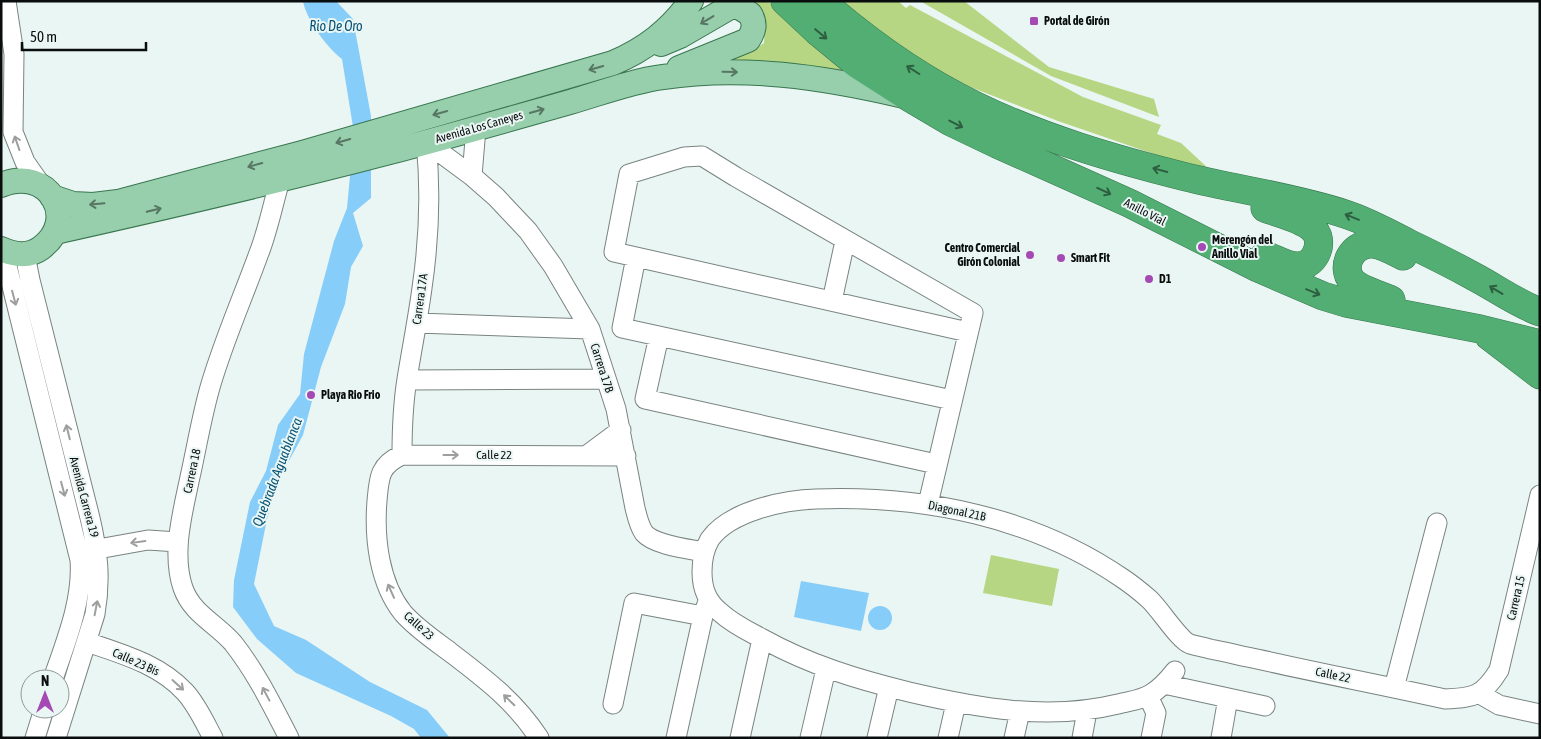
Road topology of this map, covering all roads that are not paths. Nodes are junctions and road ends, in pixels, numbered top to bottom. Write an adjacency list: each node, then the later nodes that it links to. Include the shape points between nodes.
1 (6, 1): 15 (street, one-way to 1, via 25,162 14,132 14,54)
2 (691, 1): 5 (main road, Avenida Los Caneyes, via 671,26)
3 (785, 1): 7 (highway, Anillo Víal, one-way to 7, via 857,64)
4 (821, 1): 12 (highway, one-way to 4, via 1104,155 1028,128 976,105 885,52)
5 (630, 56): 6 (main road, one-way to 5, via 748,40 754,26 750,14 739,7 730,7 680,36); 10 (main road, Avenida Los Caneyes, one-way to 10, via 385,129)
6 (662, 77): 7 (main road, Avenida Los Caneyes, one-way to 7, via 760,72 850,83); 8 (main road, Avenida Los Caneyes, one-way to 6)
7 (907, 96): 16 (highway, Anillo Víal, one-way to 16, via 982,137 1081,180)
8 (476, 128): 9 (main road, Avenida Los Caneyes); 11 (street)
9 (426, 142): 10 (main road, Avenida Los Caneyes, via 389,152); 11 (street, Carrera 17B); 24 (street, Carrera 17A, via 426,240)
10 (304, 163): 13 (main road, Avenida Los Caneyes); 15 (main road, Avenida Los Caneyes, one-way to 15, via 92,205 72,204)
11 (472, 176): 26 (street, Carrera 17B, via 528,231)
12 (1186, 177): 16 (highway, via 1302,222 1316,233 1319,241 1317,254 1304,265 1291,265); 21 (highway, one-way to 12, via 1347,214)
13 (280, 180): 17 (main road, Avenida Los Caneyes, one-way to 13); 42 (street, Carrera 18, via 260,250 210,385)
14 (1, 185): 15 (main road, Avenida Los Caneyes, via 21,179 32,181)
15 (47, 191): 17 (main road, via 58,214)
16 (1169, 224): 25 (highway, Anillo Víal, one-way to 25, via 1323,296)
17 (55, 232): 19 (main road, via 38,251)
18 (845, 241): 20 (street, via 702,156 684,157 629,174 614,252); 22 (street); 27 (street, via 973,313)
19 (10, 251): 43 (street, Avenida Carrera 19, one-way to 19, via 35,300); 49 (street, Avenida Carrera 19, one-way to 49, via 80,560 78,594)
20 (636, 256): 22 (street); 28 (street, via 622,328)
21 (1474, 276): 23 (highway, one-way to 21); 25 (highway, via 1426,265 1371,244 1354,250 1347,264 1348,275 1358,286)
22 (832, 301): 27 (street)
23 (1540, 312)
24 (417, 323): 26 (street); 32 (street, Carrera 17A)
25 (1468, 327): 29 (highway, Anillo Víal); 30 (highway)
26 (590, 329): 31 (street, Carrera 17B)
27 (968, 332): 33 (street)
28 (659, 336): 33 (street); 38 (street, via 645,399)
29 (1540, 344)
30 (1539, 375)
31 (605, 379): 32 (street); 34 (street, Carrera 17B)
32 (407, 380): 35 (street, Carrera 17A)
33 (952, 400): 38 (street)
34 (621, 430): 36 (street); 37 (street, Carrera 17B)
35 (402, 455): 36 (street, Calle 22, one-way to 36); 67 (street, Calle 23, one-way to 35, via 512,702 421,630 403,613 392,594 382,569 376,510 379,478 384,466)
36 (586, 456): 37 (street, Calle 22)
37 (626, 456): 44 (street, Carrera 17B, via 635,508 645,535 658,542)
38 (936, 464): 40 (street)
39 (1540, 495): 53 (street, Carrera 15, via 1499,670)
40 (928, 504): 44 (street, Diagonal 21B, via 842,498 786,503 760,509 724,525 711,538); 48 (street, Diagonal 21B, via 1010,524 1082,554 1124,579 1149,599)
41 (1437, 523): 52 (street)
42 (178, 542): 43 (street, one-way to 43, via 148,540); 66 (street, Carrera 18, one-way to 42, via 265,692 233,643 188,600 180,573)
43 (98, 549): 47 (street, Avenida Carrera 19, one-way to 43, via 99,594)
44 (704, 552): 45 (street)
45 (705, 608): 46 (street, via 720,613); 57 (street, via 634,603); 68 (street)
46 (762, 639): 50 (street); 69 (street)
47 (87, 642): 64 (street, Avenida Carrera 19); 65 (street, Calle 23 Bis, one-way to 65, via 137,660 173,680 187,693)
48 (1187, 643): 52 (street, Calle 22)
49 (57, 669)
50 (826, 669): 51 (street); 70 (street)
51 (889, 687): 56 (street); 71 (street)
52 (1394, 688): 53 (street, Calle 22, via 1444,699)
53 (1480, 694): 61 (street, via 1500,706)
54 (1148, 696): 55 (street, via 1170,678); 59 (street); 75 (street, via 1156,713)
55 (1228, 698): 58 (street); 76 (street)
56 (956, 703): 60 (street); 72 (street)
57 (613, 704)
58 (1265, 706)
59 (1087, 711): 60 (street); 74 (street)
60 (1020, 712): 73 (street)
61 (1540, 714)
62 (41, 719): 63 (street)
63 (35, 738)
64 (56, 738)
65 (214, 738)
66 (289, 738)
67 (540, 738)
68 (676, 738)
69 (740, 738)
70 (810, 738)
71 (877, 738)
72 (948, 738)
73 (1014, 738)
74 (1082, 738)
75 (1151, 738)
76 (1221, 738)

